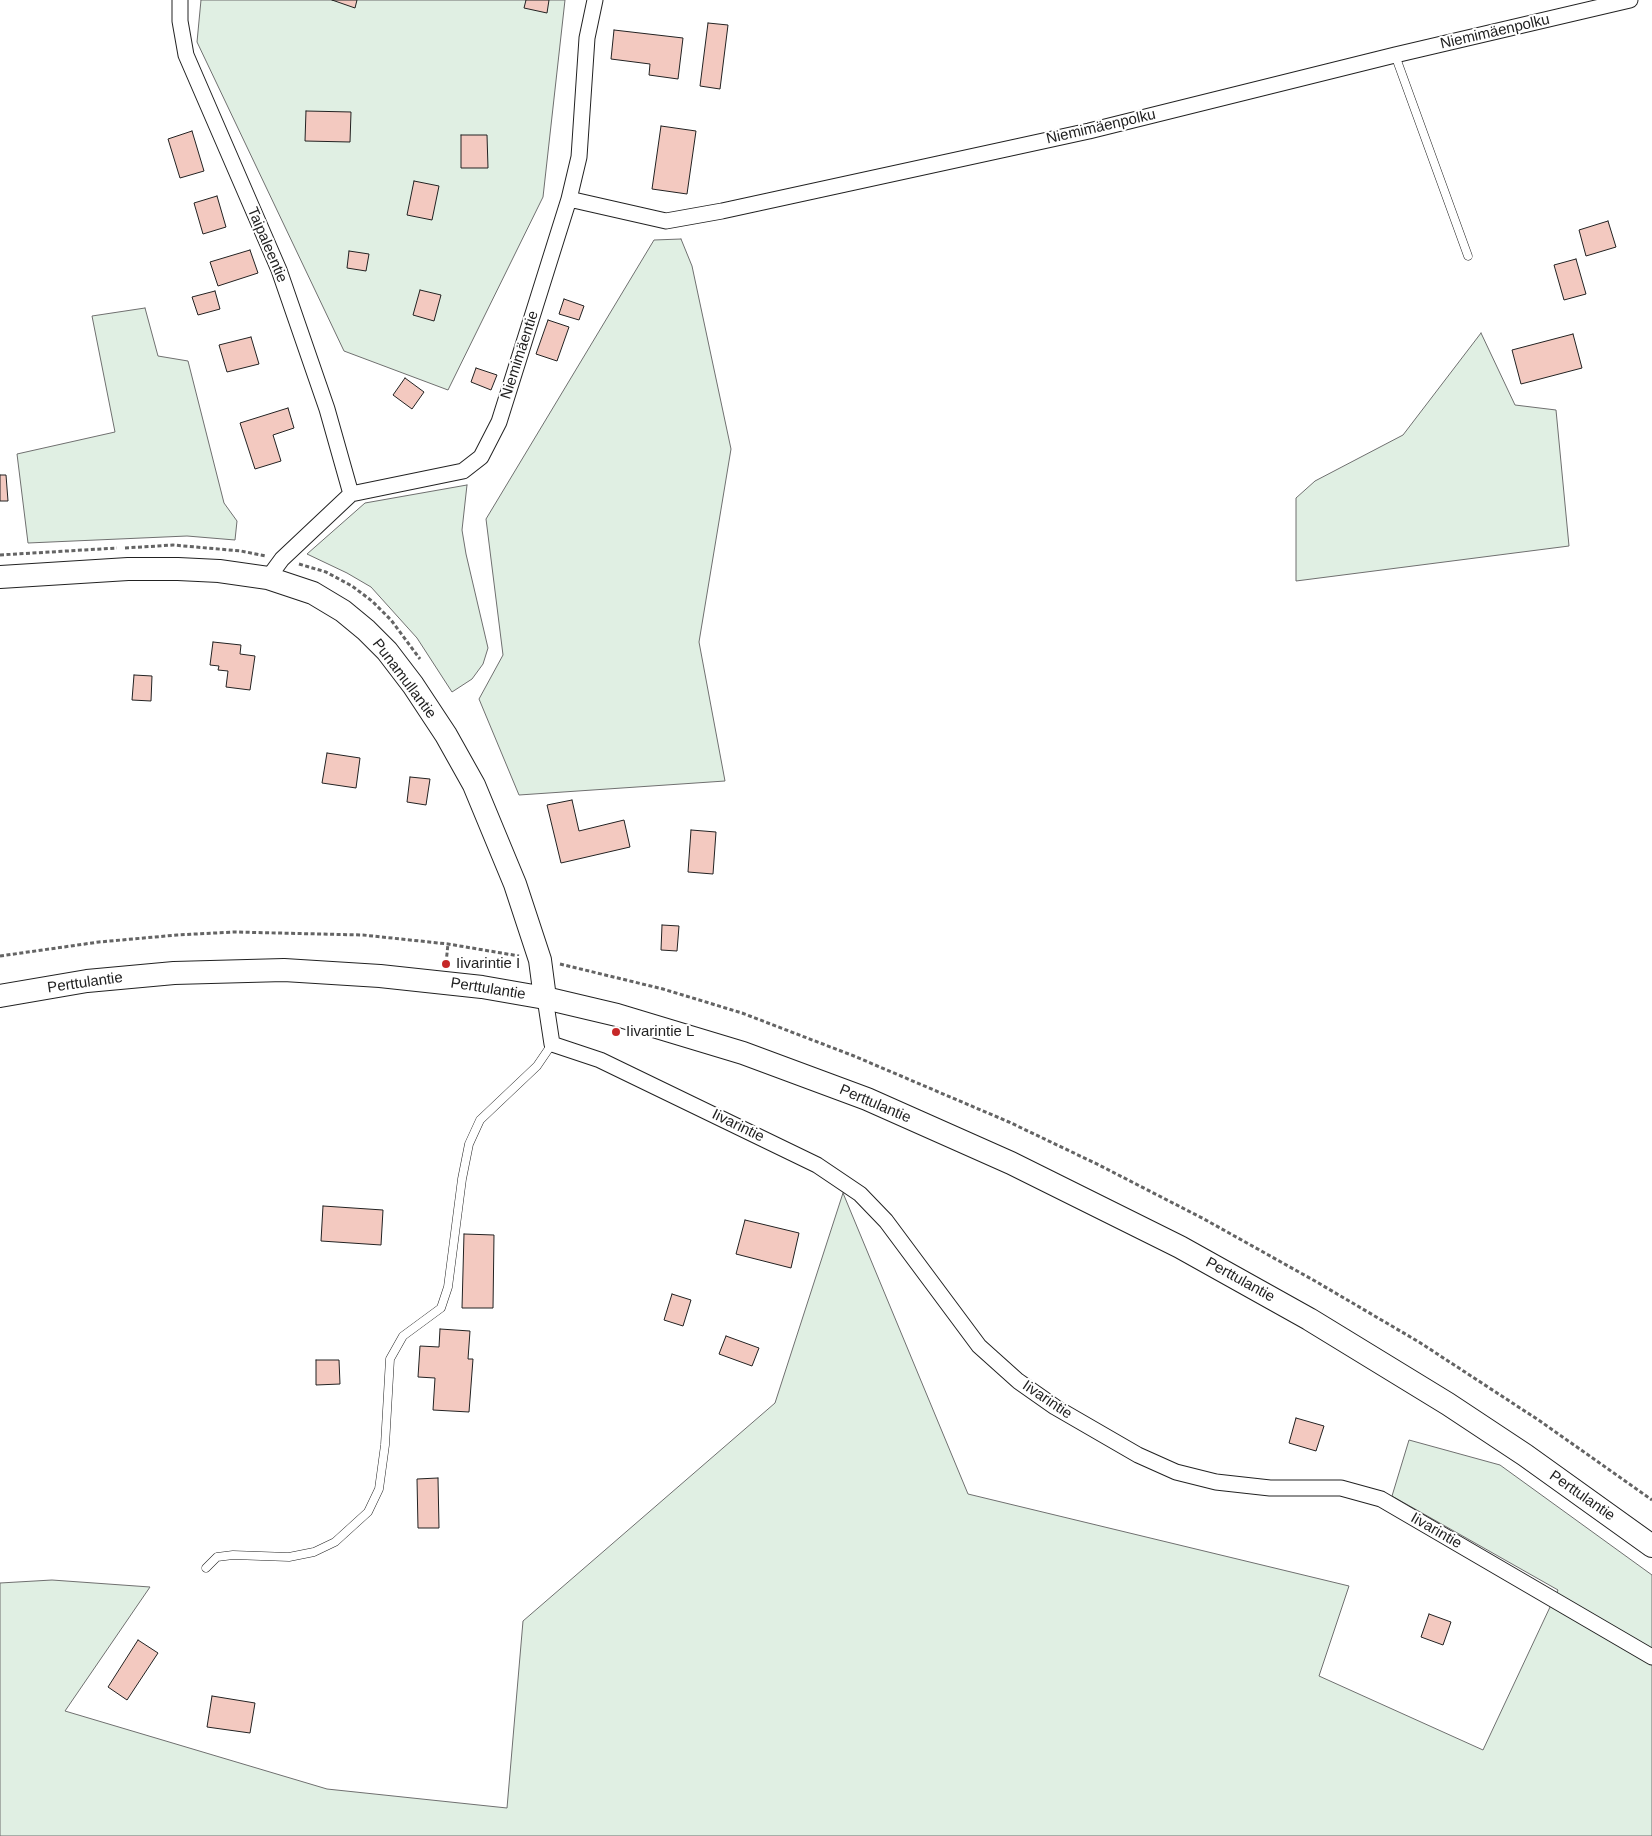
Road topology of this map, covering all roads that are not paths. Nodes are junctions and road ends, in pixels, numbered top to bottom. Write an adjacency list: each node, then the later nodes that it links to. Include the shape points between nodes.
1 (180, 0): 7 (street, Taipaleentie, via 186,55 278,270 327,409)
2 (595, 0): 5 (street, Niemimäentie, via 587,38 579,157)
3 (1630, 0): 4 (street, Niemimäenpolku)
4 (1395, 55): 5 (street, Niemimäenpolku, via 1089,131 666,221); 6 (lane)
5 (569, 198): 7 (street, Niemimäentie, via 499,422 481,457 463,471)
6 (1468, 256)
7 (351, 494): 9 (street, via 282,559)
8 (0, 576): 9 (street, Punamullantie, via 178,569)
9 (268, 578): 11 (street, Punamullantie, via 313,593 366,630 413,685 446,735 474,785 550,959)
10 (0, 996): 11 (street, Perttulantie, via 87,981 174,972 284,970 399,978)
11 (545, 998): 12 (street); 13 (street, Perttulantie, via 626,1017 752,1056 866,1099 1113,1212 1309,1319 1431,1394 1533,1461)
12 (552, 1044): 14 (lane, via 536,1066 480,1120 469,1144 448,1287 441,1308 403,1336 390,1359 379,1489 368,1512 335,1542 314,1552 289,1556 217,1557); 15 (street, Iivarintie, via 600,1060 817,1164 860,1194 886,1221 979,1346 1018,1381 1054,1407 1138,1455 1176,1472 1216,1482 1270,1488 1341,1488 1381,1499)
13 (1652, 1546)
14 (206, 1568)
15 (1652, 1657)

